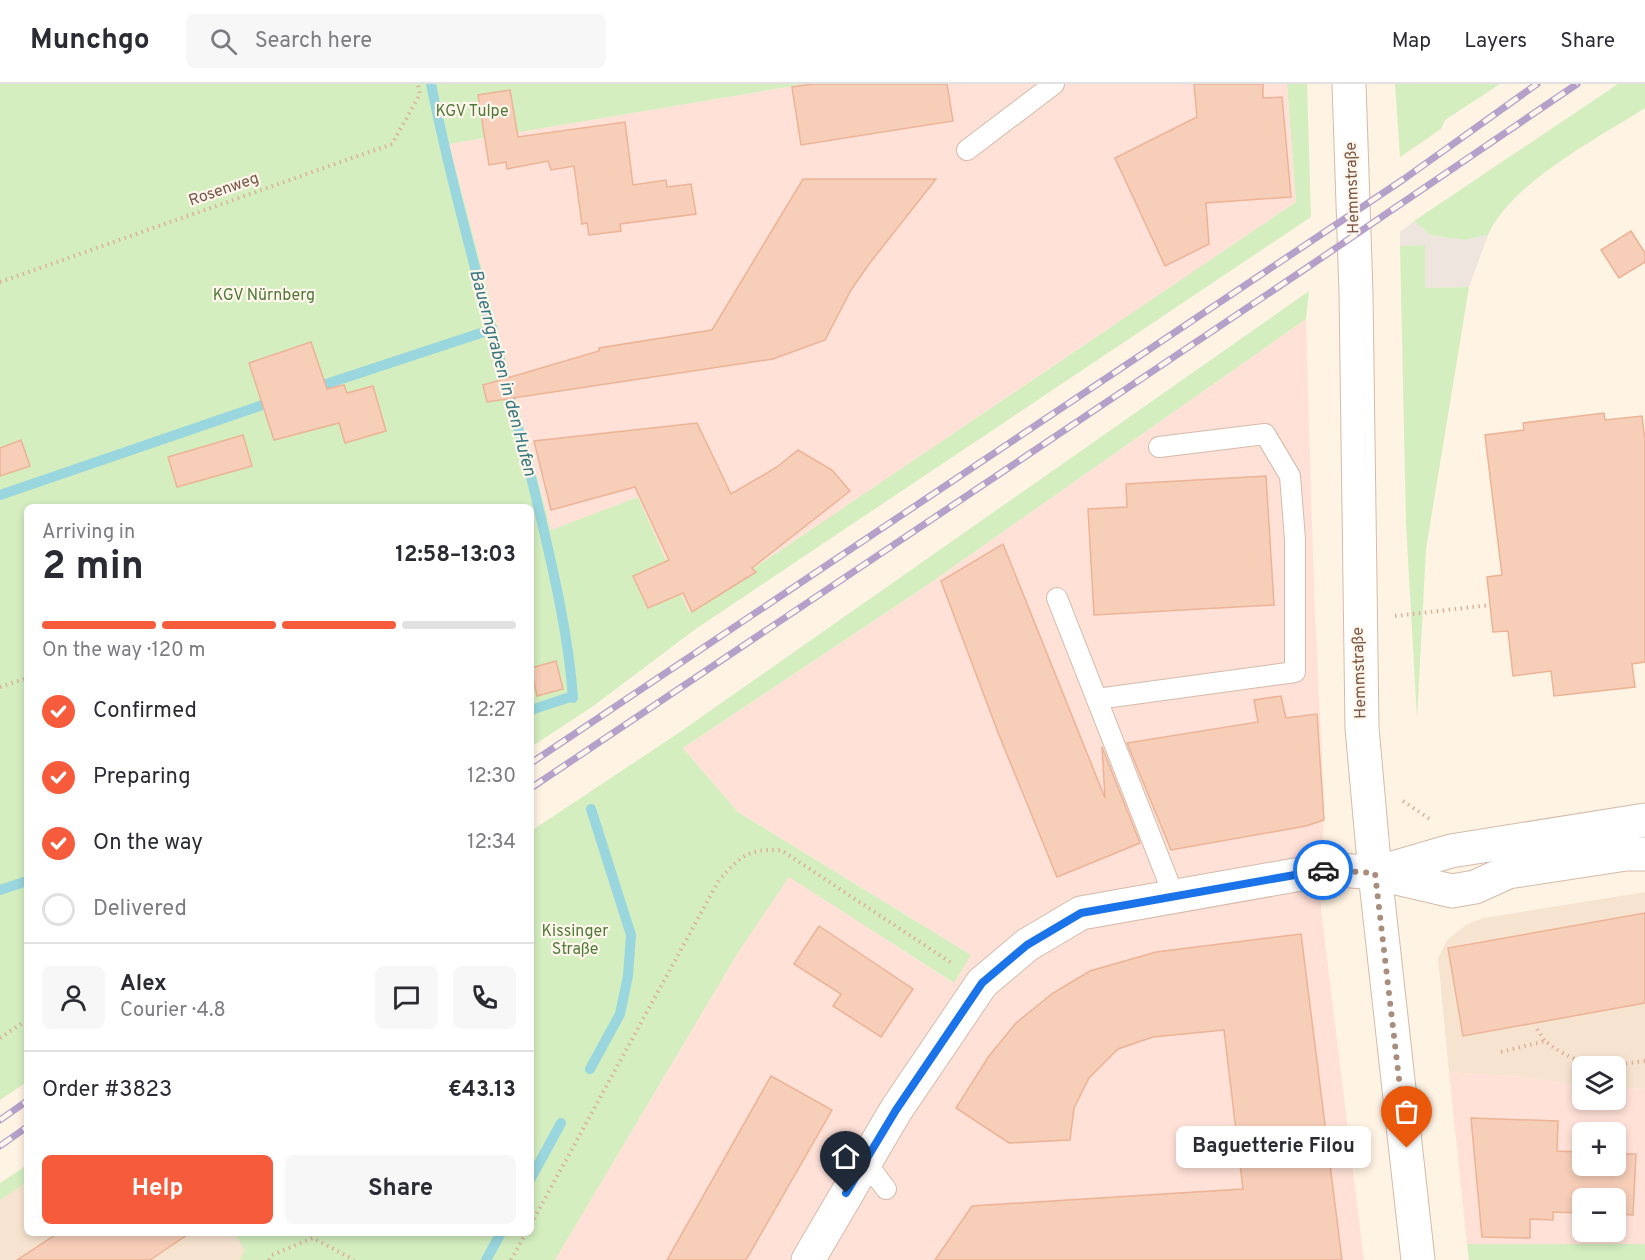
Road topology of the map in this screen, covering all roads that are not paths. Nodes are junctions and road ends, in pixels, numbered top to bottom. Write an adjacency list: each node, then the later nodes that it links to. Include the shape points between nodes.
1 (1054, 84): 3 (lane)
2 (1349, 84): 9 (street, Hemmstraße, via 1356,282 1362,728)
3 (968, 150)
4 (1159, 447): 6 (lane, via 1264,434 1290,476 1295,539 1295,672)
5 (1057, 598): 6 (lane)
6 (1097, 699): 10 (lane)
7 (1645, 820): 9 (street, via 1451,851)
8 (1645, 854): 9 (street, via 1508,872 1475,887 1452,891)
9 (1375, 873): 10 (street, via 1329,869); 14 (street, Hemmstraße)
10 (1174, 896): 11 (street, via 1081,913 1027,945 982,983)
11 (865, 1161): 12 (lane); 13 (street)
12 (886, 1189)
13 (808, 1260)
14 (1418, 1260)

